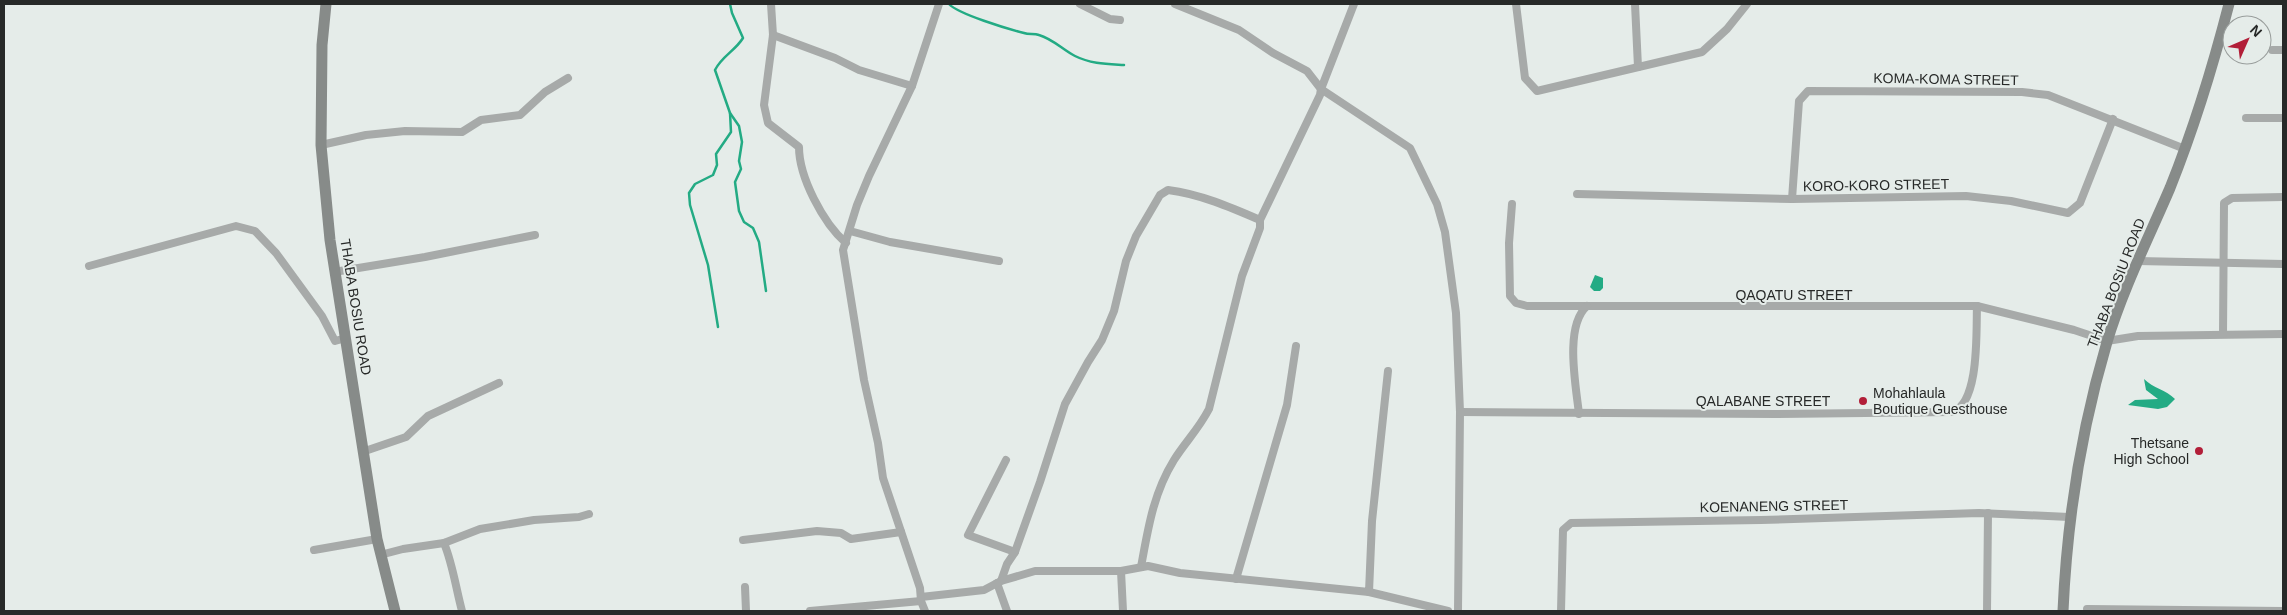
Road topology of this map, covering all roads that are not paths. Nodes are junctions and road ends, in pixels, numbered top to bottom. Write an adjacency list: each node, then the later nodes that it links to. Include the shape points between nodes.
1 (326, 4): 22 (street, THABA BOSIU ROAD, via 322,46)
2 (771, 4): 12 (street)
3 (939, 4): 17 (street)
4 (1080, 4): 11 (street, via 1110,19)
5 (1175, 4): 18 (street, via 1239,30 1307,71)
6 (1354, 4): 18 (street)
7 (1516, 4): 15 (street, via 1525,78 1537,91)
8 (1635, 4): 15 (street)
9 (1747, 4): 15 (street, via 1727,30 1702,52)
10 (2229, 4): 23 (street, THABA BOSIU ROAD)
11 (1120, 20)
12 (773, 35): 17 (street, via 859,70); 31 (street, via 764,105 768,124 799,147 799,160 824,218)
13 (2272, 50): 14 (street)
14 (2283, 50)
15 (1638, 67)
16 (568, 78): 22 (street, via 545,92 520,115 480,120 462,132 405,131)
17 (912, 86): 29 (street, via 869,176)
18 (1321, 89): 28 (street); 47 (street, via 1410,148 1437,204 1445,232 1456,313)
19 (2246, 118): 20 (street)
20 (2283, 118)
21 (2113, 119): 23 (street, KOMA-KOMA STREET); 26 (street, KORO-KORO STREET, via 2080,203 2068,213 2011,200 1966,196); 26 (street, KOMA-KOMA STREET, via 2048,95 2022,92 1808,90 1799,101)
22 (321, 145): 37 (street, THABA BOSIU ROAD)
23 (2185, 149): 33 (street, THABA BOSIU ROAD)
24 (1577, 194): 26 (street, KORO-KORO STREET)
25 (2283, 197): 34 (street, via 2232,198 2224,203)
26 (1792, 199)
27 (1512, 204): 38 (street, QAQATU STREET, via 1510,296 1516,303 1527,306)
28 (1260, 220): 59 (street, via 1214,200 1179,191 1168,190 1160,195 1136,236 1102,340 1065,404); 61 (street, via 1242,276 1209,409 1199,428 1174,460 1154,503)
29 (850, 231): 31 (street); 32 (street, via 890,242)
30 (535, 235): 37 (street)
31 (846, 243): 54 (street, via 844,250 864,380 883,478)
32 (999, 260)
33 (2138, 261): 34 (street); 43 (street, THABA BOSIU ROAD)
34 (2222, 264): 35 (street); 40 (street)
35 (2283, 264)
36 (89, 266): 42 (street, via 236,226 255,231 276,253 328,324 335,341)
37 (334, 272): 42 (street, THABA BOSIU ROAD)
38 (1587, 306): 39 (street, QAQATU STREET); 48 (street, via 1579,314 1574,334)
39 (1977, 306): 43 (street, QAQATU STREET); 48 (street, QALABANE STREET, via 1970,388 1964,404 1952,412)
40 (2223, 334): 41 (street); 43 (street, via 2138,336)
41 (2283, 334)
42 (346, 338): 49 (street, THABA BOSIU ROAD)
43 (2107, 341): 53 (street, THABA BOSIU ROAD)
44 (1296, 346): 63 (street, via 1287,406)
45 (1388, 371): 66 (street, via 1372,521)
46 (500, 383): 49 (street, via 428,416 406,437)
47 (1460, 412): 48 (street, QALABANE STREET); 78 (street)
48 (1579, 414)
49 (365, 451): 55 (street, THABA BOSIU ROAD)
50 (1006, 460): 59 (street, via 968,535)
51 (1988, 513): 53 (street, KOENANENG STREET); 79 (street, KOENANENG STREET, via 1571,523 1563,530); 80 (street)
52 (589, 514): 57 (street, via 480,528)
53 (2069, 517): 81 (street, THABA BOSIU ROAD)
54 (901, 532): 56 (street, via 851,539 841,533 817,531); 67 (street)
55 (377, 539): 58 (street); 60 (street, THABA BOSIU ROAD)
56 (743, 540)
57 (444, 543): 60 (street); 71 (street)
58 (314, 550)
59 (1014, 552): 64 (street)
60 (380, 555): 70 (street, THABA BOSIU ROAD)
61 (1141, 567): 62 (street); 63 (street)
62 (1121, 571): 64 (street, via 1035,571); 76 (street)
63 (1236, 580): 66 (street)
64 (999, 582): 67 (street, via 984,590); 75 (street)
65 (746, 587): 72 (street)
66 (1369, 592): 77 (street)
67 (921, 599): 73 (street); 74 (street)
68 (2088, 609): 69 (street)
69 (2140, 610): 82 (street)
70 (395, 611)
71 (462, 611)
72 (746, 611)
73 (810, 611)
74 (925, 611)
75 (1007, 611)
76 (1123, 611)
77 (1448, 611)
78 (1458, 611)
79 (1561, 611)
80 (1987, 611)
81 (2063, 611)
82 (2283, 611)

